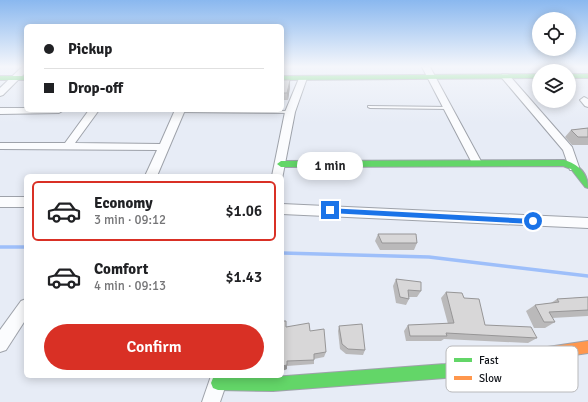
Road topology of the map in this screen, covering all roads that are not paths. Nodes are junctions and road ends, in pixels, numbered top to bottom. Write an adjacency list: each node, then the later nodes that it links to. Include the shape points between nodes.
1 (7, 86): 5 (street)
2 (301, 86): 13 (street)
3 (438, 86): 7 (street)
4 (513, 86): 19 (street, via 568,149)
5 (0, 93)
6 (370, 107): 7 (lane)
7 (449, 108): 17 (street)
8 (0, 111): 9 (street)
9 (24, 111)
10 (93, 112): 15 (street)
11 (179, 112): 16 (street)
12 (284, 112): 13 (lane)
13 (290, 112): 18 (street)
14 (0, 146): 15 (street)
15 (68, 146): 16 (street)
16 (164, 147): 20 (street)
17 (477, 163): 18 (street); 19 (street, via 564,163)
18 (281, 164): 21 (street)
19 (574, 167): 22 (street)
20 (152, 174)
21 (278, 174)
22 (588, 185)
23 (0, 202): 24 (street)
24 (24, 202)
25 (284, 209): 26 (street)
26 (588, 223)
27 (24, 309): 28 (street)
28 (0, 344)
29 (588, 347): 30 (street)
30 (578, 348)
31 (446, 371): 32 (street, via 273,384)
32 (219, 379): 33 (street)
33 (211, 402)

